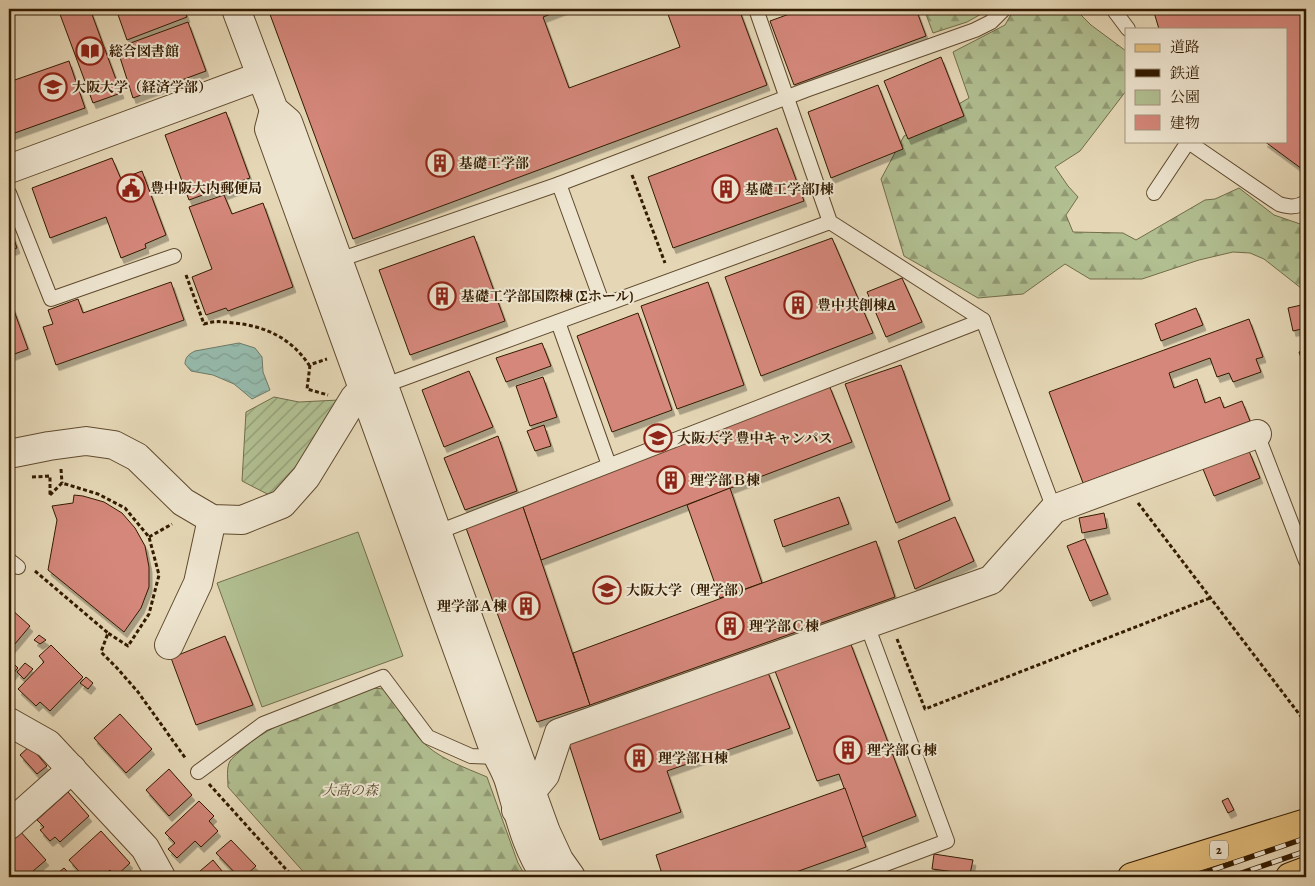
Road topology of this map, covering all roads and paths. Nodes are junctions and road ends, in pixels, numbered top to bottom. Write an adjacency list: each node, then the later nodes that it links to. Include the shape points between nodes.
1 (236, 9): 6 (street)
2 (756, 9): 7 (lane)
3 (1004, 9): 7 (lane, via 991,22 976,30)
4 (1113, 9): 5 (lane)
5 (1127, 28)
6 (261, 76): 10 (street); 17 (street, via 274,110 269,129)
7 (787, 98): 9 (lane); 15 (lane)
8 (1187, 142): 13 (lane); 14 (lane, via 1278,204 1292,207)
9 (625, 159): 11 (lane); 19 (path)
10 (9, 169)
11 (559, 184): 17 (lane); 20 (lane)
12 (9, 193): 16 (lane, via 51,299)
13 (1154, 194)
14 (1306, 202)
15 (830, 222): 19 (lane); 21 (lane)
16 (174, 256)
17 (329, 263): 23 (street); 25 (street)
18 (186, 276): 24 (path, via 204,324 218,320 269,331 288,341)
19 (671, 280): 20 (lane)
20 (603, 305): 22 (lane)
21 (983, 320): 28 (lane); 31 (lane)
22 (558, 322): 25 (lane); 28 (lane)
23 (349, 351): 24 (path); 25 (street)
24 (310, 364): 25 (path, via 307,390 327,394)
25 (366, 394): 32 (street, via 306,477 282,504 242,520); 33 (street)
26 (1257, 434): 30 (street); 34 (lane)
27 (9, 454): 32 (street, via 86,441 114,445 137,457 184,502)
28 (609, 465): 33 (lane)
29 (25, 477): 38 (path, via 50,476 50,495 62,483 98,494 124,508 149,537 159,575 149,614 128,646)
30 (1123, 483): 31 (street); 36 (path)
31 (1054, 509): 37 (street, via 991,580)
32 (212, 519): 39 (street, via 198,583)
33 (428, 536): 42 (street); 45 (street)
34 (1306, 561)
35 (13, 564): 38 (path, via 35,570)
36 (1210, 598): 37 (path, via 925,709); 41 (path)
37 (878, 621): 45 (street, via 559,733 545,775); 53 (lane, via 947,840)
38 (108, 633): 44 (path, via 101,652 138,692)
39 (169, 646)
40 (9, 722): 43 (street, via 48,744)
41 (1306, 724)
42 (497, 757): 44 (lane, via 471,756 428,737 383,677 263,724); 45 (street)
43 (72, 769): 47 (street); 49 (street, via 145,848)
44 (198, 772): 50 (path)
45 (524, 801): 51 (street, via 529,844); 52 (street)
46 (1306, 823): 54 (main road, 2)
47 (9, 825)
48 (1306, 871): 55 (main road)
49 (153, 874)
50 (293, 877)
51 (546, 877)
52 (571, 877)
53 (851, 877)
54 (1132, 877)
55 (1290, 877)

